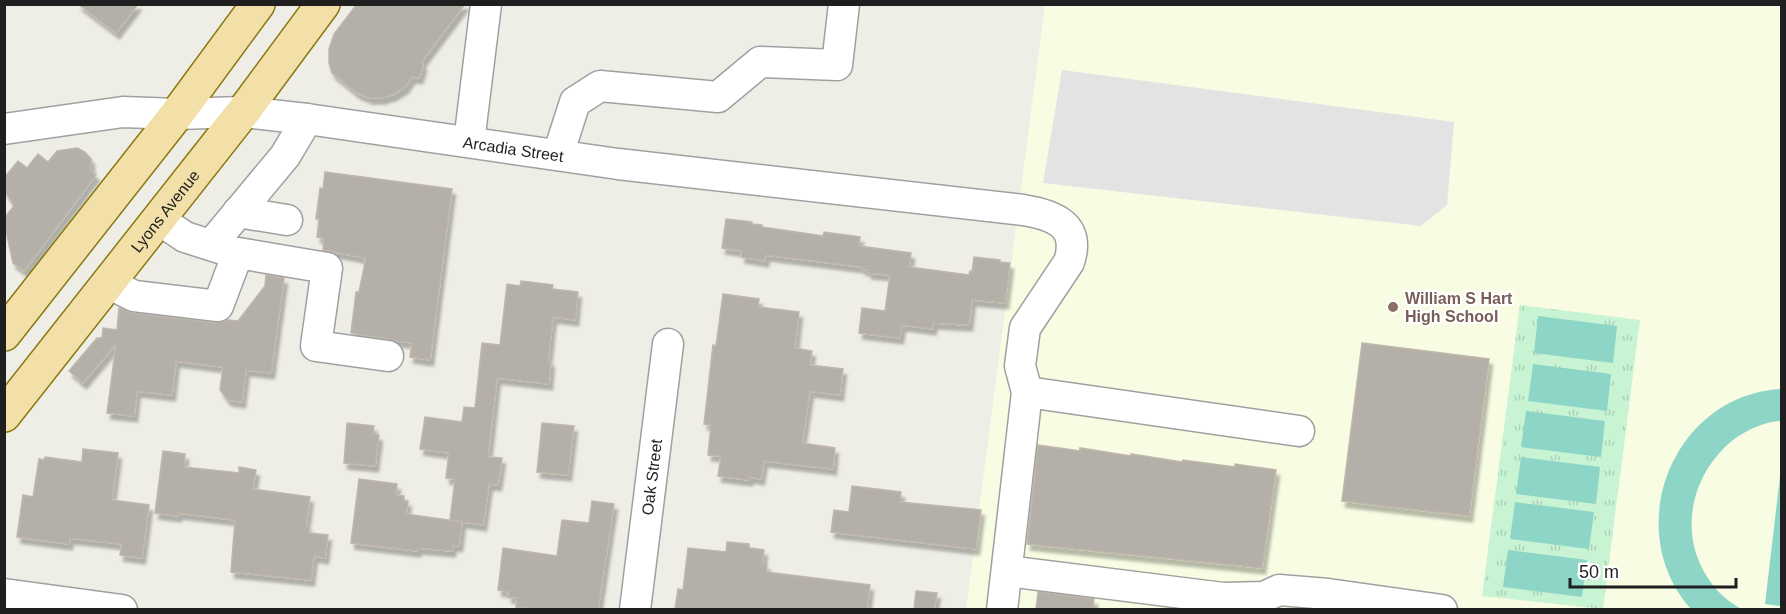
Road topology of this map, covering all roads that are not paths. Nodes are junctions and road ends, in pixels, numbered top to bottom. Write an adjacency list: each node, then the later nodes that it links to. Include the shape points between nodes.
1 (258, 4): 6 (main road)
2 (323, 4): 5 (main road, Lyons Avenue)
3 (486, 4): 9 (street)
4 (844, 4): 10 (street, via 837,65 760,62 718,97 600,86 575,102)
5 (243, 112): 6 (street, Arcadia Street); 7 (street, Arcadia Street); 12 (main road, Lyons Avenue)
6 (177, 114): 8 (street, Arcadia Street, via 123,112); 16 (main road)
7 (307, 119): 9 (street, Arcadia Street); 11 (street, via 285,156)
8 (4, 129)
9 (469, 142): 10 (street, Arcadia Street)
10 (558, 155): 19 (street, Arcadia Street, via 1043,213 1066,227 1073,250 1025,328 1020,366)
11 (238, 212): 13 (street); 14 (street)
12 (158, 219): 14 (street, via 185,237); 15 (main road, Lyons Avenue)
13 (287, 219)
14 (224, 249): 15 (street, via 218,306 134,296); 18 (street, via 327,268 316,346)
15 (108, 283): 20 (main road, Lyons Avenue)
16 (4, 334)
17 (668, 345): 26 (street, Oak Street)
18 (388, 356)
19 (1027, 392): 21 (street); 22 (street, Arcadia Street)
20 (4, 415)
21 (1299, 431)
22 (1007, 570): 27 (street, Arcadia Street); 28 (street, via 1223,598 1264,597 1279,590)
23 (4, 594): 24 (street)
24 (35, 604): 25 (street)
25 (118, 609)
26 (635, 609)
27 (1002, 609)
28 (1442, 609)

